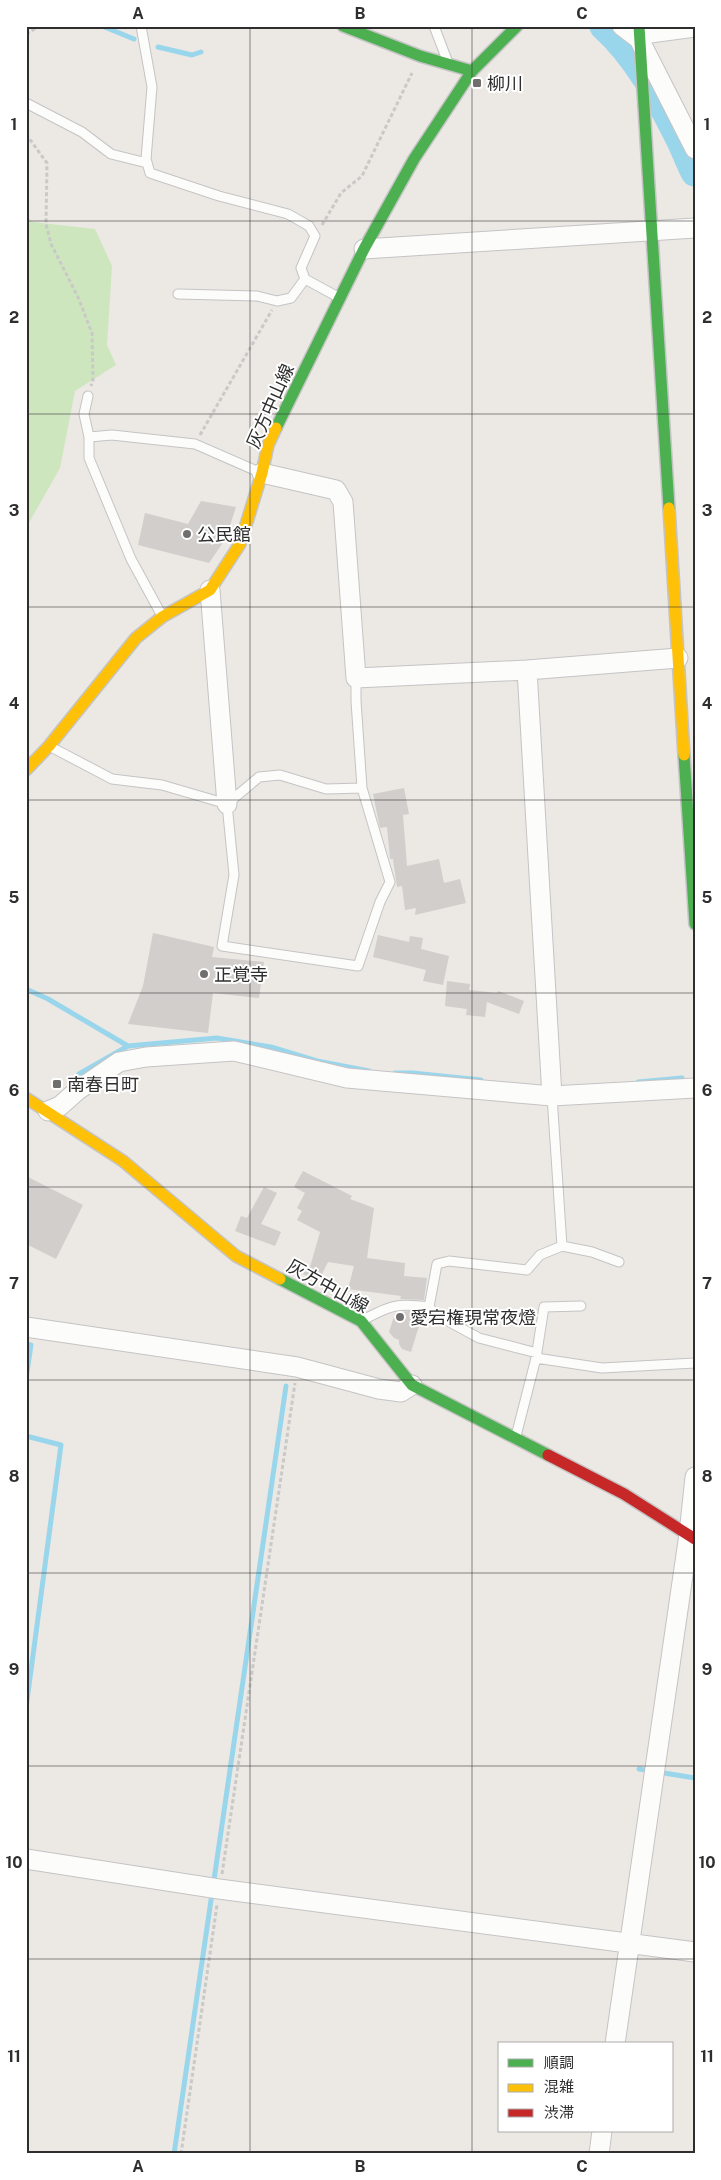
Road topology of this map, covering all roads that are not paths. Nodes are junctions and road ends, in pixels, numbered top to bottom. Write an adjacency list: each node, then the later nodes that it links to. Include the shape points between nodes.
1 (141, 26): 12 (lane, via 152,87)
2 (434, 26): 8 (lane)
3 (517, 26): 9 (main road, 灰方中山線)
4 (622, 26): 7 (street)
5 (349, 27): 8 (main road)
6 (695, 27): 7 (street)
7 (639, 33): 11 (street); 14 (main road)
8 (448, 64): 9 (main road)
9 (472, 71): 15 (main road, 灰方中山線, via 414,159)
10 (26, 103): 12 (lane, via 82,132 111,154)
11 (695, 149)
12 (148, 164): 16 (lane, via 150,173 288,214 309,226 315,236 301,268)
13 (695, 228): 14 (street)
14 (651, 230): 15 (street); 24 (main road)
15 (364, 249): 18 (main road, 灰方中山線)
16 (305, 279): 17 (lane, via 291,298 277,301 257,296); 18 (lane)
17 (178, 294)
18 (340, 298): 21 (main road, 灰方中山線, via 268,445)
19 (88, 396): 20 (lane, via 84,414)
20 (89, 437): 21 (lane, via 112,435 195,444); 23 (lane, via 89,458 97,480 131,559)
21 (262, 473): 22 (main road, 灰方中山線, via 240,544); 26 (street, via 336,490 343,502)
22 (210, 590): 23 (main road, 灰方中山線); 30 (street)
23 (162, 617): 27 (main road, 灰方中山線, via 136,638)
24 (678, 658): 25 (street); 31 (main road)
25 (528, 670): 26 (street); 33 (street)
26 (356, 678): 29 (lane)
27 (49, 746): 28 (main road, 灰方中山線); 30 (lane, via 112,779 162,785)
28 (26, 770)
29 (362, 788): 30 (lane, via 326,788 280,775 258,777); 30 (lane, via 390,882 358,966 222,946 234,875)
30 (227, 804)
31 (695, 924)
32 (695, 1088): 33 (street)
33 (552, 1096): 35 (street, via 347,1078 234,1051 119,1062 60,1106); 36 (lane)
34 (26, 1098): 35 (main road, 灰方中山線)
35 (48, 1111): 40 (main road, 灰方中山線, via 123,1161 236,1256)
36 (562, 1246): 37 (lane); 39 (lane, via 540,1255 527,1270 449,1261 437,1264)
37 (619, 1262)
38 (581, 1306): 42 (lane, via 544,1307)
39 (429, 1307): 40 (lane, via 403,1304 387,1307); 42 (lane, via 435,1314 479,1338)
40 (361, 1322): 44 (main road, 灰方中山線)
41 (26, 1327): 44 (street, via 297,1367 379,1389 401,1392)
42 (537, 1356): 43 (lane, via 602,1368); 45 (lane)
43 (695, 1363)
44 (412, 1385): 45 (main road, 灰方中山線)
45 (515, 1439): 47 (main road, 灰方中山線, via 624,1494)
46 (695, 1477): 47 (street)
47 (692, 1536): 49 (street)
48 (26, 1859): 49 (street, via 219,1889)
49 (630, 1943): 50 (street); 51 (street)
50 (695, 1952)
51 (615, 2042)
52 (602, 2132): 53 (street)
53 (599, 2154)

